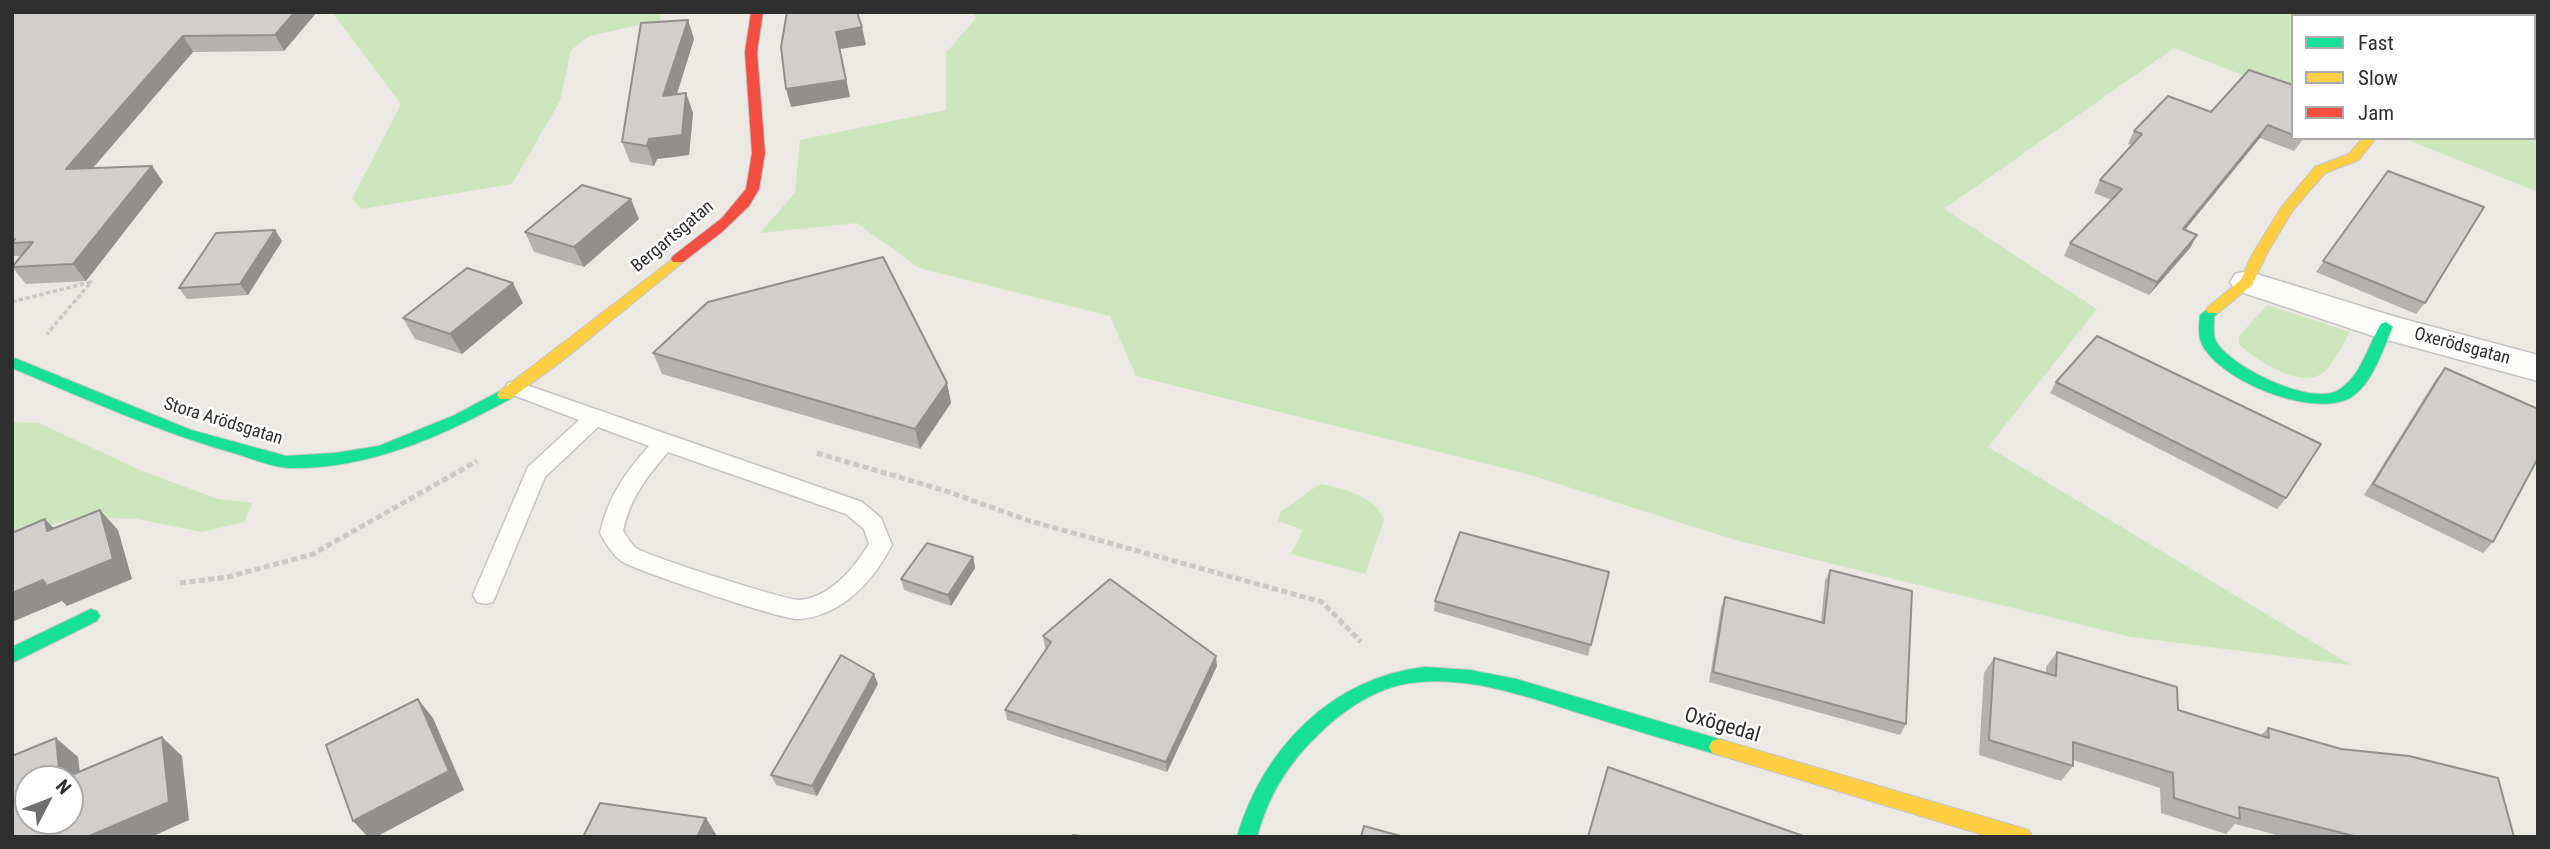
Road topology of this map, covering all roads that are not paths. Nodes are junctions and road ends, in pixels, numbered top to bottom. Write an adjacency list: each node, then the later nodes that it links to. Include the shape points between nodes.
1 (757, 12): 7 (street, Bergartsgatan, via 750,61 760,153 751,193 720,226)
2 (2368, 140): 3 (street, via 2354,157 2320,170 2288,208)
3 (2247, 282): 4 (street, Oxerödsgatan); 4 (street, via 2207,315 2205,335 2213,349 2245,374 2290,393 2322,399 2341,396 2354,384)
4 (2386, 327): 6 (street, Oxerödsgatan)
5 (12, 362): 8 (street, Stora Arödsgatan, via 186,434 286,462 382,451 461,419)
6 (2538, 368)
7 (539, 370): 8 (street, Stora Arödsgatan)
8 (515, 388): 9 (lane)
9 (595, 417): 10 (lane); 11 (lane, via 536,473)
10 (664, 443): 10 (lane, via 854,508 873,524 881,545 862,576 834,599 796,611 629,555 611,533 615,514 623,490)
11 (485, 596)
12 (91, 616): 13 (street)
13 (12, 656)
14 (1247, 837): 15 (street, Oxögedal, via 1249,818 1276,768 1307,734 1338,705 1376,683 1406,676 1505,684)
15 (2022, 837)

